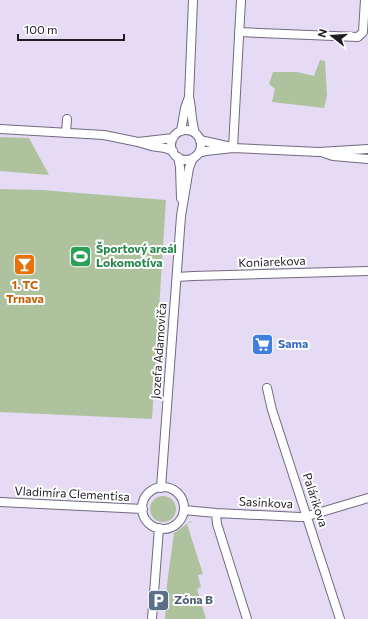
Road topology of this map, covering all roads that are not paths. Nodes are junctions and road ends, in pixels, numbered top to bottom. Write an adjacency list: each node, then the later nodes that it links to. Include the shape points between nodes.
1 (193, 0): 5 (street)
2 (241, 0): 4 (street)
3 (365, 0): 4 (street, via 363,32 358,37)
4 (239, 32): 14 (street)
5 (189, 96): 8 (street); 10 (street)
6 (67, 119): 9 (street)
7 (0, 129): 9 (street)
8 (181, 131): 10 (street); 11 (street)
9 (66, 133): 13 (street, via 104,135)
10 (195, 133): 12 (street)
11 (173, 138): 13 (street); 17 (street, via 171,143)
12 (200, 140): 14 (street); 18 (street, via 201,148)
13 (138, 142): 17 (street, via 165,148)
14 (233, 148): 16 (street); 18 (street, via 206,151)
15 (367, 148): 16 (street)
16 (320, 152): 19 (street, via 333,156)
17 (175, 154): 18 (street, via 185,160); 20 (street, Jozefa Adamoviča, via 180,168)
18 (196, 156): 20 (street, Jozefa Adamoviča, via 189,168)
19 (368, 159)
20 (181, 216): 22 (street, Jozefa Adamoviča)
21 (368, 271): 22 (street, Koniarekova)
22 (177, 277): 24 (street, Jozefa Adamoviča)
23 (267, 388): 30 (street, Palárikova)
24 (161, 488): 27 (street, via 149,494); 28 (street, via 172,490 179,495)
25 (368, 498): 30 (street, Sasinkova)
26 (0, 502): 27 (street, Vladimíra Clementisa)
27 (143, 510): 31 (street, via 146,520)
28 (184, 510): 29 (street, Sasinkova); 31 (street, via 177,524 166,529)
29 (216, 514): 30 (street, Sasinkova); 33 (street)
30 (308, 516): 34 (street, Palárikova)
31 (159, 528): 32 (street)
32 (152, 619)
33 (247, 619)
34 (340, 619)

